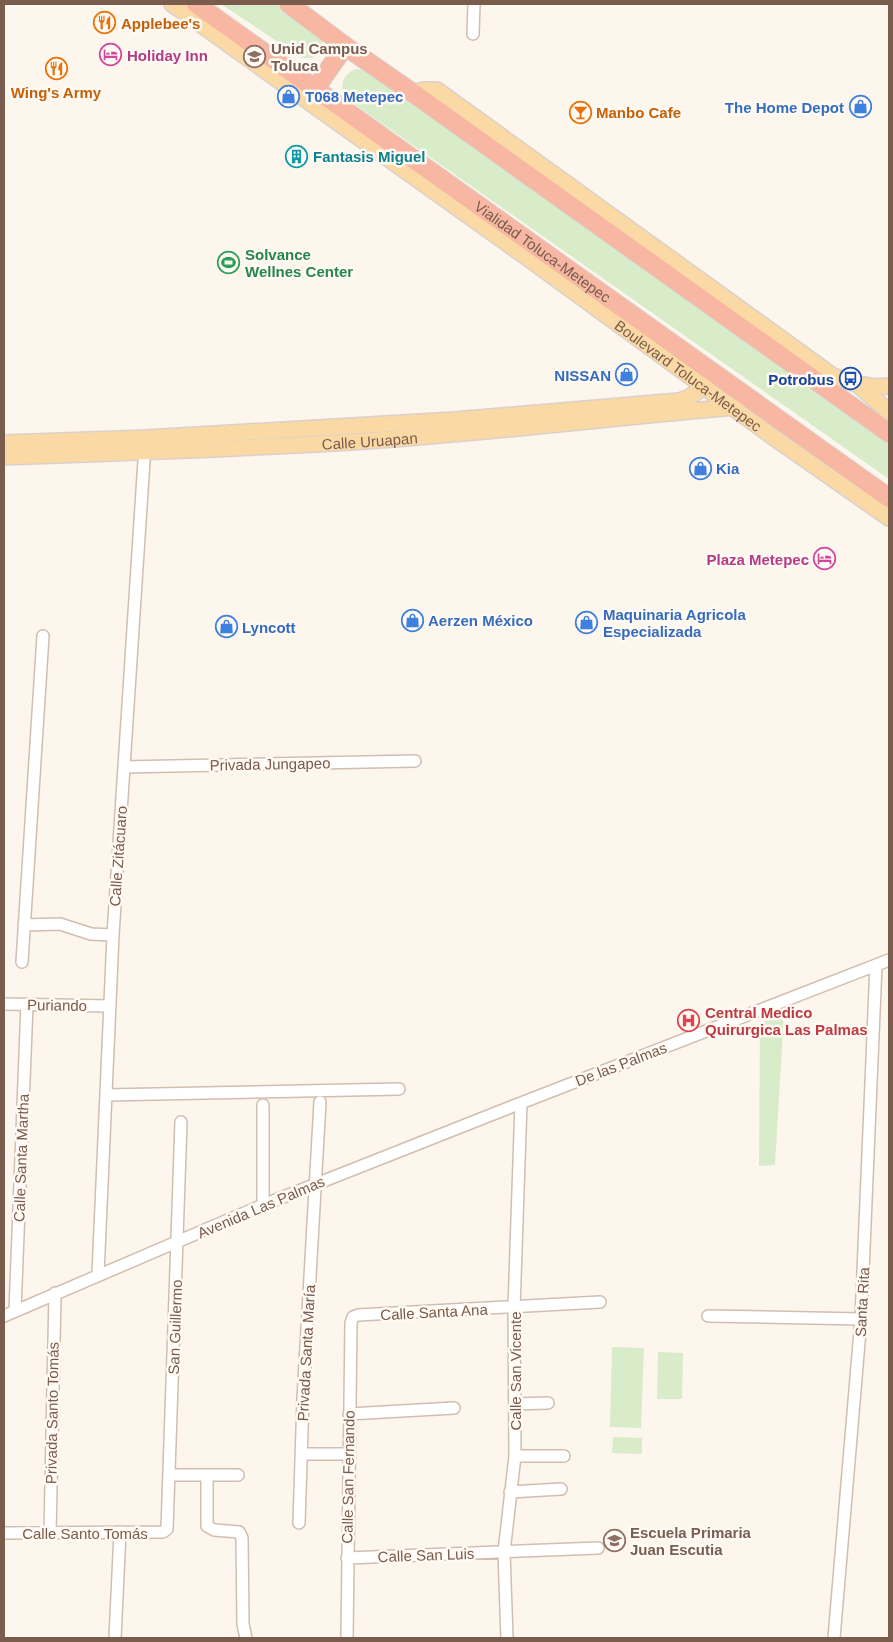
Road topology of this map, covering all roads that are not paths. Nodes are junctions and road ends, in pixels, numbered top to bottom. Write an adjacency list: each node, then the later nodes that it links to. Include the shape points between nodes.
1 (289, 4): 5 (highway)
2 (474, 4): 4 (street)
3 (185, 6): 6 (highway, Vialidad Toluca-Metepec); 8 (main road, Boulevard Toluca-Metepec)
4 (474, 34)
5 (345, 46): 6 (highway); 7 (highway)
6 (315, 88): 8 (highway, Vialidad Toluca-Metepec)
7 (413, 93): 9 (main road, via 438,90); 10 (highway)
8 (666, 349): 12 (main road, Boulevard Toluca-Metepec); 20 (highway, Vialidad Toluca-Metepec)
9 (834, 376): 10 (highway); 11 (main road)
10 (812, 377): 16 (highway)
11 (857, 384): 13 (main road); 15 (main road)
12 (705, 386): 14 (main road, Boulevard Toluca-Metepec); 18 (main road, Calle Uruapan, via 679,401)
13 (889, 386)
14 (734, 407): 18 (main road, Calle Uruapan, via 351,442); 21 (main road, Boulevard Toluca-Metepec)
15 (889, 412)
16 (885, 427)
17 (4, 443): 18 (main road, Calle Uruapan)
18 (145, 445): 19 (main road, Calle Uruapan); 24 (street, Calle Zitácuaro)
19 (4, 457)
20 (889, 498)
21 (889, 518)
22 (43, 636): 25 (street)
23 (415, 761): 24 (street, Privada Jungapeo)
24 (124, 767): 26 (street, Calle Zitácuaro)
25 (24, 925): 26 (street, via 60,924 91,934); 28 (street)
26 (113, 935): 32 (street, Calle Zitácuaro)
27 (889, 960): 29 (street, De las Palmas)
28 (22, 962)
29 (876, 965): 36 (street, De las Palmas); 50 (street, Santa Rita)
30 (4, 1004): 31 (street, Puriando)
31 (27, 1004): 32 (street, Puriando); 46 (street, Calle Santa Martha)
32 (110, 1006): 34 (street, Calle Zitácuaro)
33 (400, 1089): 34 (street)
34 (106, 1095): 42 (street, Calle Zitácuaro)
35 (320, 1102): 39 (street, Privada Santa María)
36 (521, 1103): 39 (street, Avenida Las Palmas); 45 (street, Calle San Vicente)
37 (263, 1105): 40 (street)
38 (181, 1122): 41 (street, San Guillermo)
39 (315, 1184): 40 (street, Avenida Las Palmas); 55 (street, Privada Santa María)
40 (263, 1205): 41 (street, Avenida Las Palmas)
41 (178, 1241): 42 (street, Avenida Las Palmas); 60 (street, San Guillermo)
42 (98, 1274): 43 (street, Avenida Las Palmas)
43 (55, 1293): 46 (street, Avenida Las Palmas); 68 (street, Privada Santo Tomás)
44 (600, 1302): 45 (street, Calle Santa Ana)
45 (514, 1308): 49 (street, Calle Santa Ana); 52 (street, Calle San Vicente)
46 (15, 1311): 47 (street, Avenida Las Palmas)
47 (4, 1316)
48 (708, 1316): 50 (street)
49 (353, 1317): 54 (street, Calle San Fernando)
50 (861, 1319): 76 (street, Santa Rita)
51 (548, 1403): 52 (street)
52 (515, 1404): 57 (street, Calle San Vicente)
53 (454, 1408): 54 (street)
54 (349, 1414): 56 (street, Calle San Fernando)
55 (302, 1454): 56 (street); 64 (street, Privada Santa María)
56 (349, 1454): 71 (street, Calle San Fernando)
57 (515, 1456): 58 (street); 63 (street, Calle San Vicente)
58 (564, 1456)
59 (238, 1474): 61 (street)
60 (169, 1475): 61 (street); 65 (street, San Guillermo, via 168,1526)
61 (207, 1475): 73 (street, via 208,1526 214,1530 239,1532 242,1538)
62 (561, 1489): 63 (street)
63 (510, 1492): 70 (street, Calle San Vicente)
64 (299, 1522)
65 (165, 1531): 66 (street, Calle Santo Tomás)
66 (120, 1532): 68 (street, Calle Santo Tomás); 72 (street)
67 (4, 1533): 68 (street, Calle Santo Tomás)
68 (50, 1533)
69 (598, 1548): 70 (street, Calle San Luis)
70 (504, 1552): 71 (street, Calle San Luis); 75 (street, Calle San Vicente)
71 (347, 1558): 74 (street, Calle San Fernando)
72 (115, 1638)
73 (246, 1638)
74 (347, 1638)
75 (507, 1638)
76 (834, 1638)

